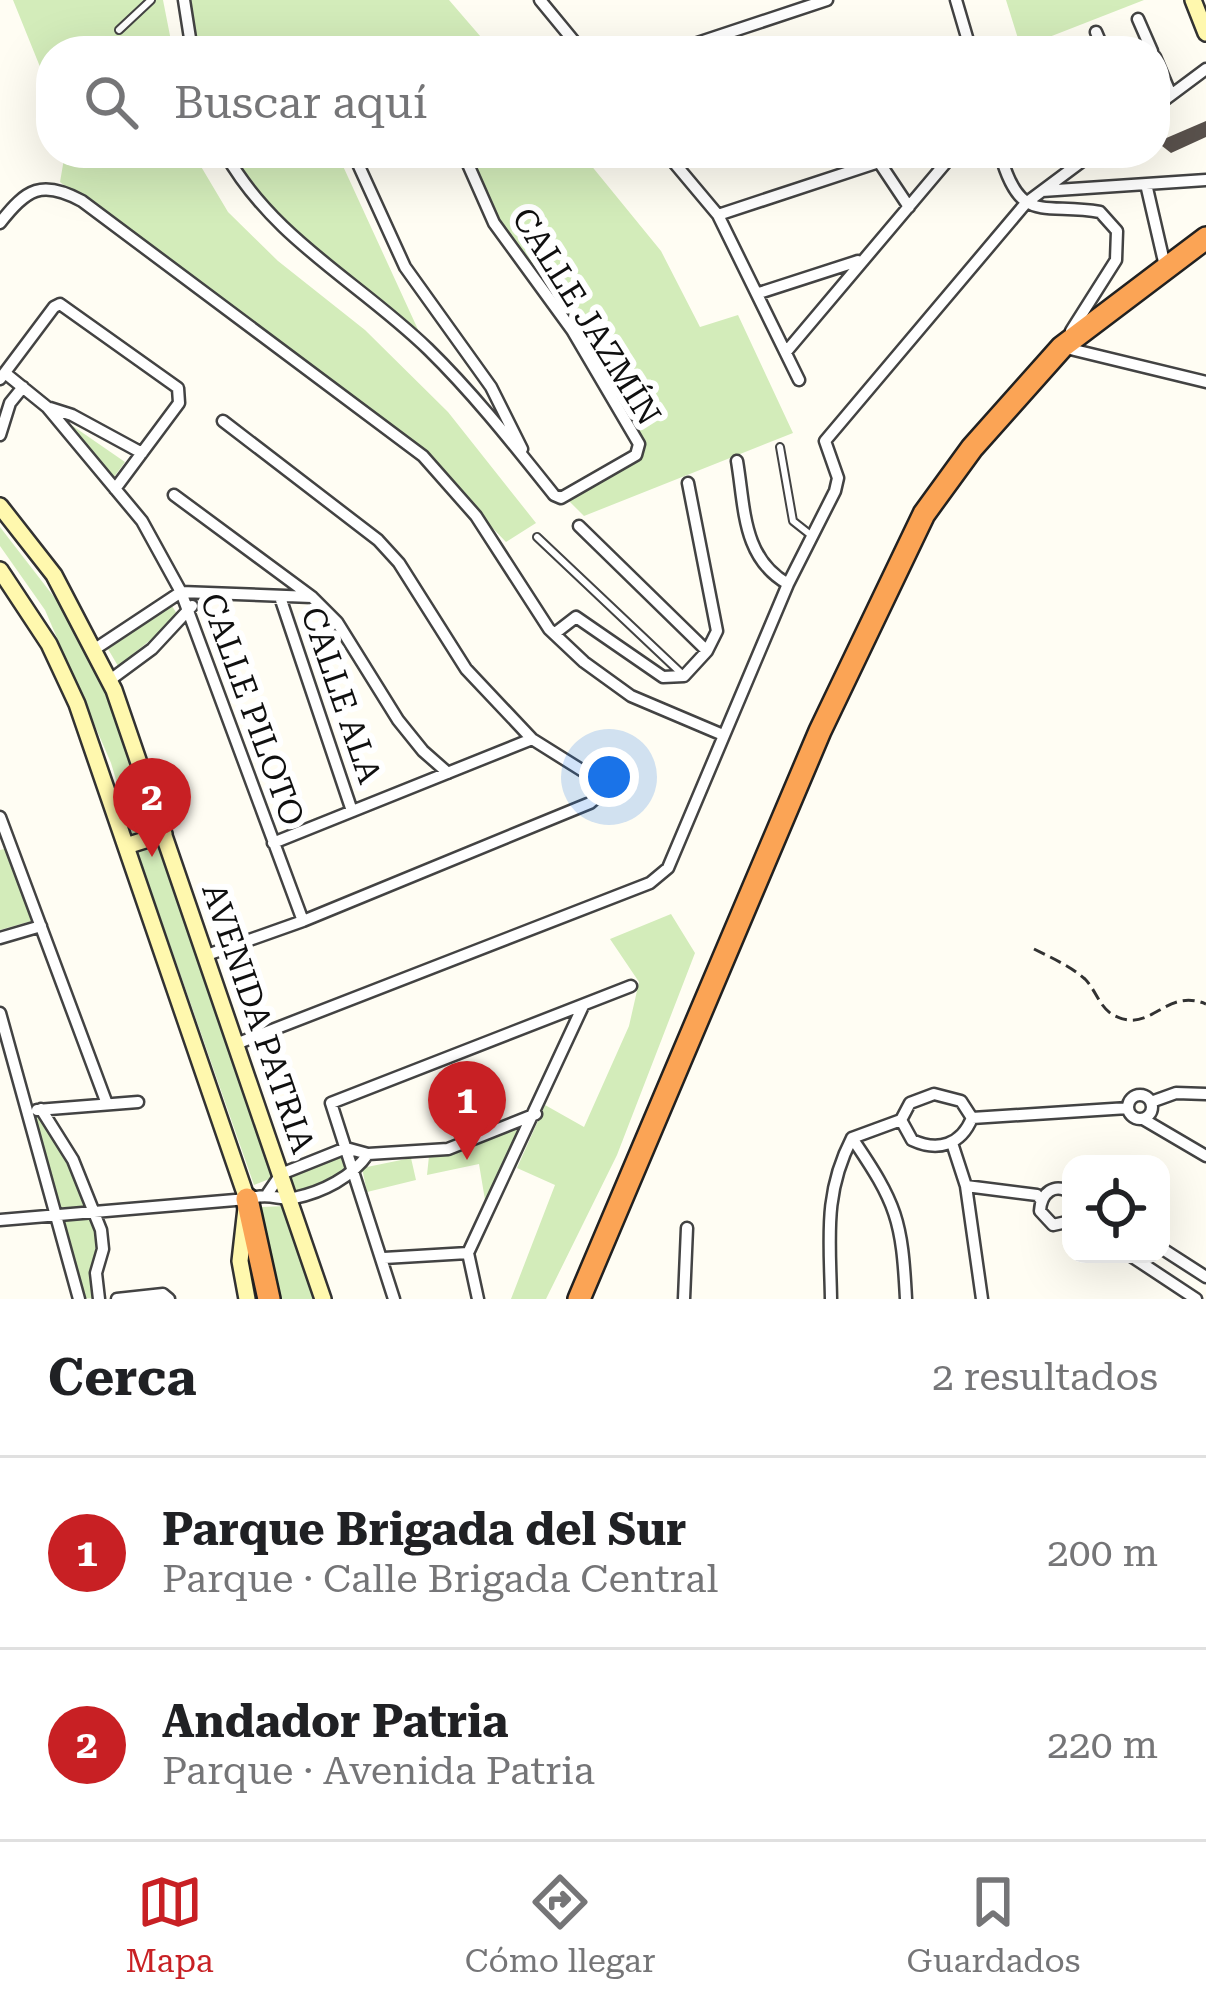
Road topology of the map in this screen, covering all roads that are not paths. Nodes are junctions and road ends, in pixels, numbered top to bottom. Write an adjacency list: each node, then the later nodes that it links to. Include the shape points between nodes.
1 (151, 0): 8 (lane)
2 (184, 0): 11 (street)
3 (827, 0): 13 (street)
4 (956, 0): 14 (street)
5 (1193, 0): 10 (street)
6 (544, 1): 12 (street)
7 (1138, 19): 16 (street)
8 (119, 30)
9 (1096, 32): 15 (street)
10 (1206, 33)
11 (189, 36)
12 (571, 36)
13 (718, 36)
14 (967, 36)
15 (1098, 36)
16 (1146, 36)
17 (1206, 69): 18 (street)
18 (1171, 94)
19 (233, 168): 51 (street, CALLE JAZMÍN, via 276,224 426,347)
20 (360, 168): 51 (street, via 405,267 491,387)
21 (470, 168): 51 (street, CALLE JAZMÍN, via 494,223 572,330 640,448 561,498)
22 (679, 168): 33 (street)
23 (861, 168): 33 (street)
24 (883, 168): 32 (street)
25 (942, 168): 32 (street)
26 (1005, 168): 31 (street)
27 (1073, 168): 30 (street)
28 (1206, 180): 29 (street)
29 (1146, 184): 30 (street); 37 (street)
30 (1042, 191): 31 (street)
31 (1025, 203): 39 (street, via 1100,212 1119,238 1116,260); 57 (street, via 825,441 838,478)
32 (909, 207): 36 (street)
33 (718, 215): 38 (street)
34 (0, 223): 66 (street, via 25,195 51,189 139,243 423,456 476,516)
35 (1206, 238): 37 (highway)
36 (861, 260): 38 (street); 40 (street)
37 (1165, 266): 39 (highway)
38 (759, 293): 40 (street)
39 (1062, 347): 43 (street); 130 (highway, via 948,479 902,555)
40 (785, 352): 42 (street)
41 (2, 376): 44 (street); 49 (street, via 54,307 67,306 181,394)
42 (799, 380)
43 (1206, 382)
44 (23, 387): 45 (street); 47 (street)
45 (47, 407): 49 (street); 53 (street, CALLE PILOTO)
46 (223, 421): 72 (street, via 378,540 466,669)
47 (0, 434)
48 (780, 447): 57 (lane, via 793,521)
49 (142, 453): 53 (street)
50 (737, 461): 60 (street, via 758,559)
51 (532, 468)
52 (688, 483): 68 (street, via 716,614)
53 (115, 489): 61 (street, CALLE PILOTO)
54 (174, 495): 64 (street)
55 (0, 506): 67 (street, AVENIDA PATRIA, via 54,575)
56 (579, 526): 68 (street)
57 (812, 536): 60 (street)
58 (537, 537): 69 (lane)
59 (0, 569): 79 (street, via 65,675)
60 (788, 584): 71 (street)
61 (182, 592): 62 (street); 65 (street, CALLE PILOTO); 67 (street)
62 (198, 595): 63 (street); 65 (street)
63 (280, 597): 64 (street); 74 (street, CALLE ALA)
64 (312, 597): 73 (street, via 338,622 398,720)
65 (189, 611): 70 (street); 78 (street, CALLE PILOTO)
66 (554, 634): 69 (street, via 576,617 663,677); 71 (street, via 632,696)
67 (95, 649): 70 (street, AVENIDA PATRIA)
68 (707, 651): 69 (street)
69 (684, 676)
70 (110, 680): 76 (street, AVENIDA PATRIA)
71 (723, 735): 87 (street, via 668,868 650,883)
72 (532, 739): 73 (street); 80 (street, via 591,776 598,796)
73 (448, 772): 74 (street)
74 (352, 811): 78 (street)
75 (0, 817): 77 (street)
76 (164, 834): 79 (street); 83 (street, AVENIDA PATRIA)
77 (4, 842): 81 (street)
78 (274, 843): 80 (street, CALLE PILOTO)
79 (125, 846): 108 (street)
80 (303, 921): 83 (street)
81 (41, 926): 82 (street); 91 (street)
82 (0, 938)
83 (207, 955): 87 (street, AVENIDA PATRIA)
84 (631, 986): 85 (street)
85 (584, 1006): 95 (street); 101 (street, via 332,1103)
86 (0, 1013): 94 (street)
87 (236, 1044): 104 (street, AVENIDA PATRIA)
88 (1206, 1094): 90 (street)
89 (138, 1102): 91 (street)
90 (1150, 1102): 92 (street, via 1138,1095); 97 (street)
91 (107, 1104): 93 (street)
92 (1128, 1108): 96 (street); 97 (street)
93 (41, 1109): 94 (street); 111 (street)
94 (28, 1112): 112 (street)
95 (536, 1114): 102 (street, via 448,1149); 116 (street)
96 (972, 1118): 98 (street, via 961,1101 934,1094 910,1103); 100 (street)
97 (1144, 1119): 103 (street)
98 (901, 1120): 99 (street); 100 (street, via 919,1144)
99 (852, 1138): 132 (street, via 828,1204); 133 (street, via 900,1222)
100 (952, 1143): 106 (street)
101 (346, 1148): 102 (street); 104 (street); 105 (street)
102 (368, 1154): 105 (street)
103 (1206, 1156)
104 (281, 1174): 108 (street); 109 (street, AVENIDA PATRIA)
105 (354, 1174): 109 (street); 118 (street)
106 (967, 1186): 110 (street); 134 (street)
107 (1062, 1190): 110 (street)
108 (257, 1196): 109 (street); 111 (street); 125 (street, via 239,1261); 126 (highway)
109 (290, 1200): 127 (street, AVENIDA PATRIA)
110 (1041, 1200): 114 (street, via 1045,1220)
111 (92, 1211): 112 (street); 123 (street, via 104,1249 96,1267)
112 (56, 1216): 113 (street); 122 (street)
113 (0, 1220)
114 (1062, 1224)
115 (687, 1228): 131 (street)
116 (468, 1252): 118 (street); 129 (street)
117 (1170, 1254): 120 (street)
118 (384, 1258): 128 (street)
119 (1142, 1263): 135 (street)
120 (1206, 1277)
121 (168, 1297): 124 (street)
122 (79, 1299)
123 (99, 1299)
124 (117, 1299)
125 (248, 1299)
126 (269, 1299)
127 (323, 1299)
128 (394, 1299)
129 (478, 1299)
130 (579, 1299)
131 (685, 1299)
132 (831, 1299)
133 (906, 1299)
134 (982, 1299)
135 (1196, 1299)

